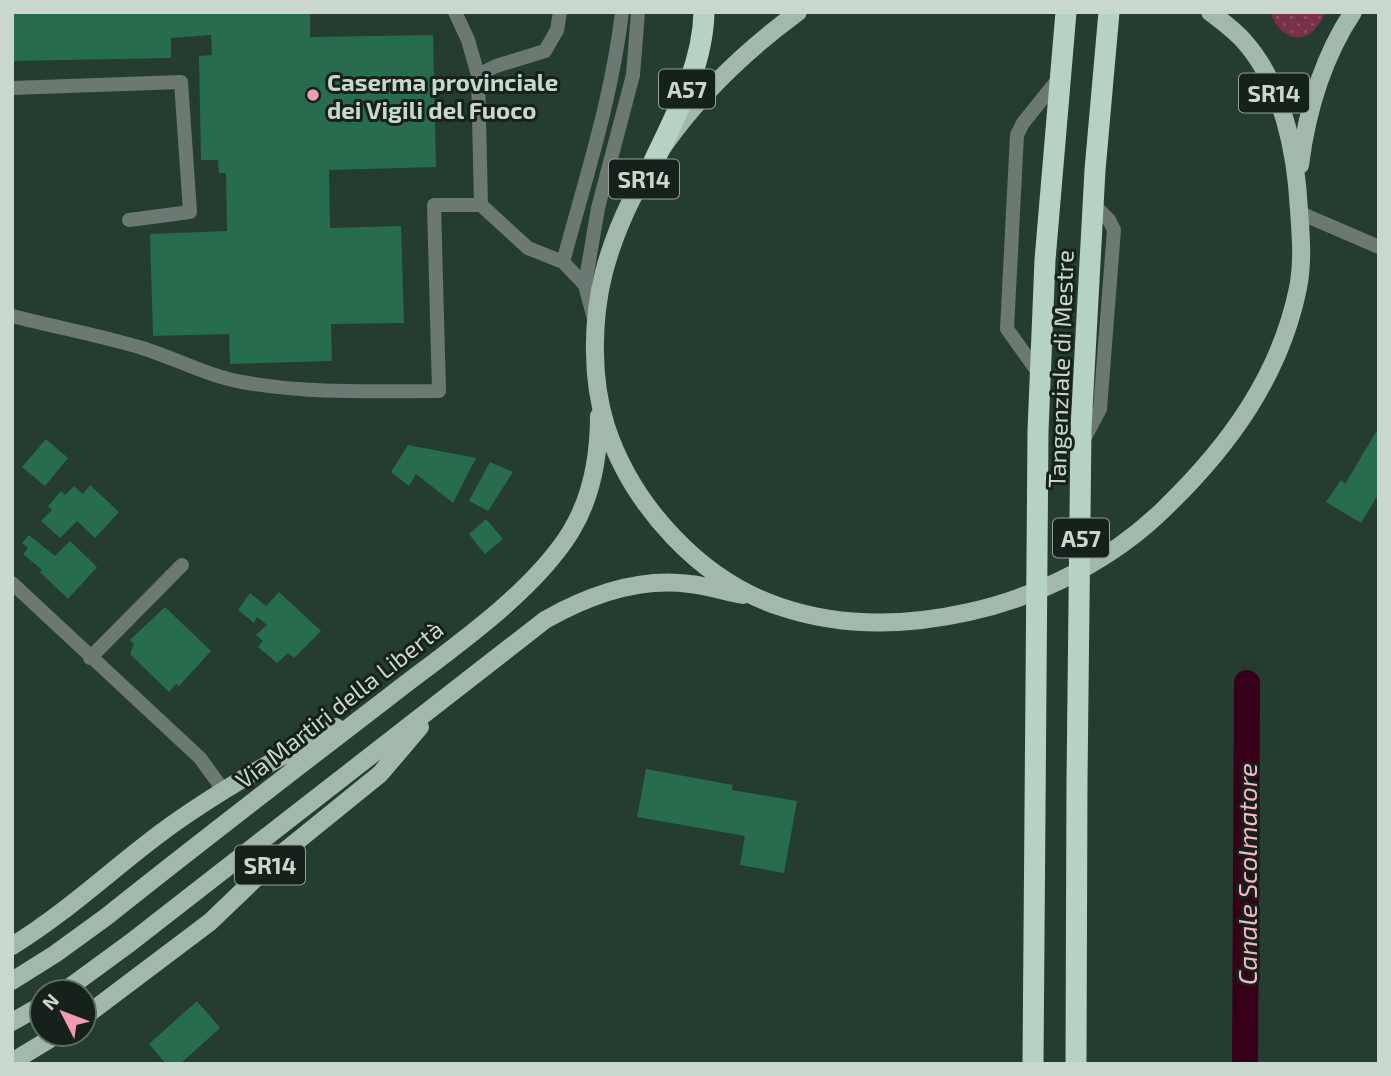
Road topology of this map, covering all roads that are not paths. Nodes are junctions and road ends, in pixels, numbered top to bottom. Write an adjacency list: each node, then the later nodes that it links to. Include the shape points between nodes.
1 (455, 12): 11 (street)
2 (560, 12): 11 (street, via 557,30 545,51)
3 (622, 12): 20 (street, via 598,135)
4 (639, 12): 21 (street, via 634,75 598,208)
5 (704, 12): 14 (highway, A57, via 704,32 685,96)
6 (798, 12): 14 (main road, SR14, via 713,84)
7 (1066, 12): 12 (highway, Tangenziale di Mestre / A57, bridge)
8 (1109, 12): 42 (highway, Tangenziale di Mestre / A57, bridge, via 1093,204 1081,446)
9 (1210, 12): 15 (main road, SR14, via 1243,40 1264,71 1287,128)
10 (1353, 12): 15 (main road, SR14, via 1324,64 1312,101)
11 (478, 75): 16 (street)
12 (1060, 76): 24 (highway, Tangenziale di Mestre / A57, bridge); 24 (street, via 1017,135 1007,329)
13 (12, 88): 18 (street, via 181,82 190,212)
14 (654, 161): 23 (main road, SR14, via 609,256)
15 (1298, 193): 17 (main road, SR14)
16 (481, 205): 20 (street, via 527,248); 22 (street, via 434,205 439,391 312,391 240,382 143,348)
17 (1300, 212): 19 (street); 28 (main road, SR14, via 1300,281 1289,329 1273,366 1220,450 1138,533 1054,582 1002,603 948,617 904,623 853,622 801,613)
18 (129, 220)
19 (1379, 247)
20 (563, 262): 21 (street)
21 (585, 285): 23 (street)
22 (12, 316)
23 (596, 327): 25 (main road, SR14)
24 (1040, 375): 41 (highway, Tangenziale di Mestre / A57, bridge)
25 (599, 399): 28 (main road, SR14, via 624,467 649,508 701,562); 31 (main road, Via Martiri della Libertà / SR14, via 595,463 570,533 519,592)
26 (182, 565): 29 (street)
27 (12, 583): 29 (street)
28 (757, 598): 30 (main road, SR14, via 673,583 606,591 545,620)
29 (90, 658): 32 (street, via 200,758)
30 (443, 700): 34 (main road, SR14); 36 (main road, SR14, via 380,774 280,855 210,922)
31 (379, 704): 32 (main road, SR14); 35 (main road, Via Martiri della Libertà / SR14, via 106,916)
32 (224, 791): 33 (main road, SR14)
33 (12, 946)
34 (82, 978)
35 (12, 981)
36 (98, 1006)
37 (28, 1012): 38 (main road)
38 (12, 1022)
39 (35, 1048): 40 (main road)
40 (12, 1062)
41 (1033, 1064)
42 (1076, 1064)

